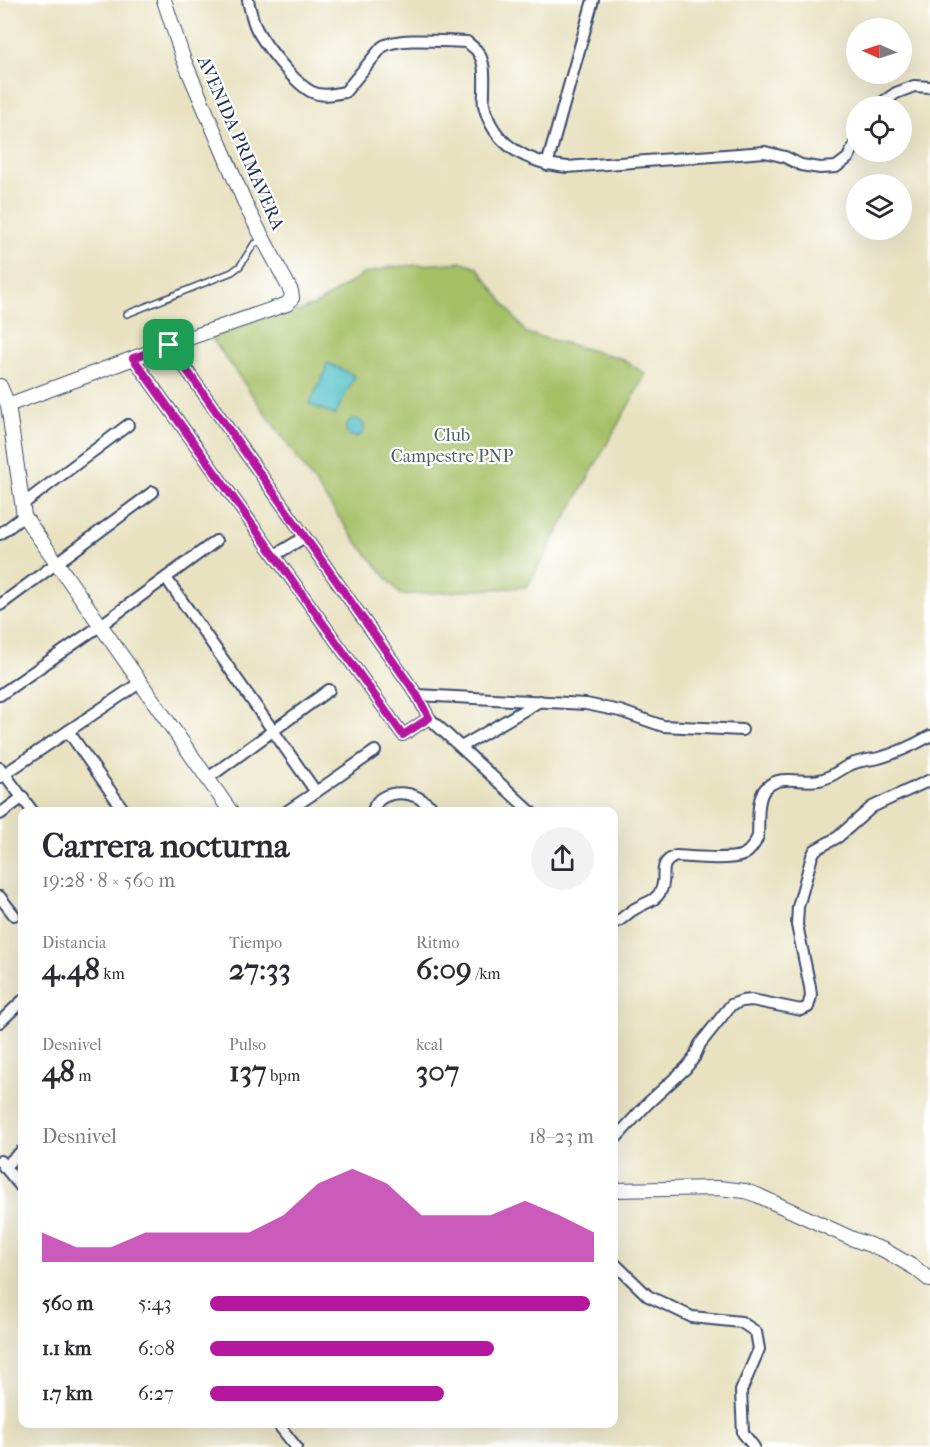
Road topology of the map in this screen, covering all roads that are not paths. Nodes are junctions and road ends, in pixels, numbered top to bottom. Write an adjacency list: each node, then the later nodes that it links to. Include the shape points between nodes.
1 (164, 0): 8 (street, AVENIDA PRIMAVERA, via 183,58)
2 (248, 0): 7 (street, via 255,27 274,55 310,91 322,95 345,92 388,43 467,42 478,52 484,70 484,104 491,125 517,152)
3 (593, 0): 7 (street)
4 (930, 87): 5 (street, via 914,86)
5 (892, 96)
6 (846, 160): 7 (street, via 836,167 820,168 765,152 567,167)
7 (547, 165)
8 (264, 240): 9 (lane, via 254,244 232,272); 10 (street, AVENIDA PRIMAVERA, via 292,298 286,304)
9 (127, 314)
10 (169, 345): 11 (street); 18 (street)
11 (133, 358): 13 (street); 20 (street)
12 (0, 386): 13 (street)
13 (8, 405): 16 (street)
14 (128, 425): 16 (street)
15 (153, 492): 21 (street)
16 (24, 510): 17 (street); 21 (street)
17 (0, 534)
18 (305, 537): 20 (street); 28 (street)
19 (216, 541): 22 (street)
20 (274, 555): 30 (street, via 403,735)
21 (58, 563): 23 (street); 24 (street)
22 (166, 578): 24 (street); 31 (street)
23 (0, 605)
24 (101, 626): 25 (street); 27 (street)
25 (141, 682): 33 (street); 38 (street)
26 (328, 690): 31 (street)
27 (0, 695)
28 (417, 695): 29 (street); 30 (street)
29 (540, 701): 32 (street, via 586,704 663,726); 35 (street)
30 (429, 718): 35 (street)
31 (273, 730): 38 (street); 40 (street)
32 (742, 730)
33 (68, 731): 37 (street); 43 (street)
34 (930, 736): 52 (street, via 819,780 772,783 760,798 758,836 748,852 736,857 676,856 668,860 657,896)
35 (461, 747): 48 (street)
36 (375, 751): 40 (street)
37 (2, 773): 41 (street)
38 (208, 778): 44 (street)
39 (930, 780): 55 (street, via 872,807 812,855 797,925 810,987 808,1007 801,1010 752,1000 731,1005 686,1068)
40 (316, 792): 45 (street)
41 (22, 797): 42 (street); 49 (street)
42 (29, 807)
43 (121, 807)
44 (228, 807)
45 (294, 807)
46 (374, 807): 47 (street, via 380,798 391,794 418,798)
47 (431, 807)
48 (526, 807)
49 (0, 814)
50 (0, 897): 51 (street)
51 (14, 915)
52 (618, 922)
53 (18, 1007): 54 (street)
54 (0, 1022)
55 (618, 1136)
56 (18, 1154): 57 (street)
57 (2, 1164): 58 (street)
58 (18, 1183)
59 (618, 1190): 61 (street, via 718,1188 751,1193 884,1250)
60 (618, 1267): 64 (street, via 648,1296 693,1317 741,1322 756,1332 759,1349 741,1390 743,1433)
61 (930, 1280)
62 (281, 1428): 63 (street)
63 (296, 1447)
64 (754, 1447)

